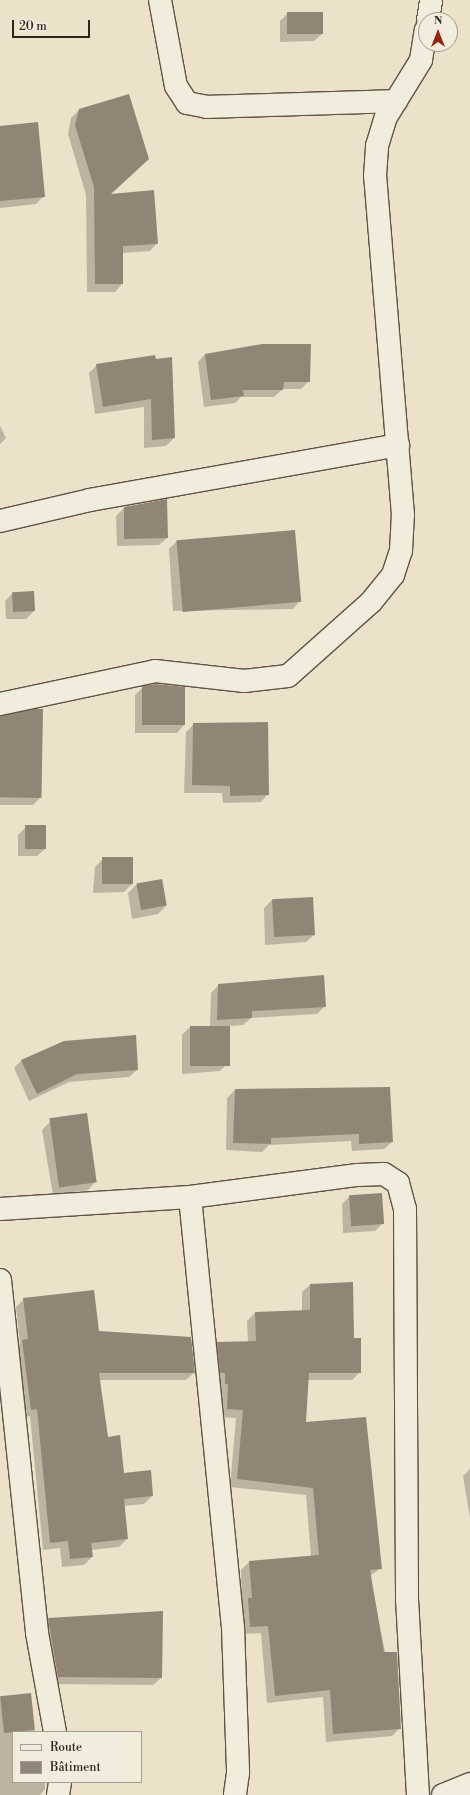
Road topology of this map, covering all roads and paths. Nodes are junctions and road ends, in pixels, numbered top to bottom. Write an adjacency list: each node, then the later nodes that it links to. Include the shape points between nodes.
1 (160, 0): 5 (street, via 176,86 187,103 207,107)
2 (431, 0): 3 (street)
3 (429, 12)
4 (422, 52): 5 (street, via 421,60)
5 (396, 101): 6 (street, via 386,117 377,146 375,176)
6 (398, 445): 7 (street, via 90,500); 8 (street, via 403,515 401,551 393,575 371,602 288,676 244,681 155,671)
7 (0, 521)
8 (0, 704)
9 (190, 1197): 10 (street); 16 (street, via 233,1628 238,1773); 17 (street, via 384,1174 398,1183 403,1193 407,1599)
10 (0, 1209)
11 (0, 1280): 12 (street, via 37,1633)
12 (55, 1731)
13 (60, 1783): 15 (street)
14 (470, 1784): 18 (street)
15 (58, 1795)
16 (235, 1795)
17 (418, 1795)
18 (443, 1795)

